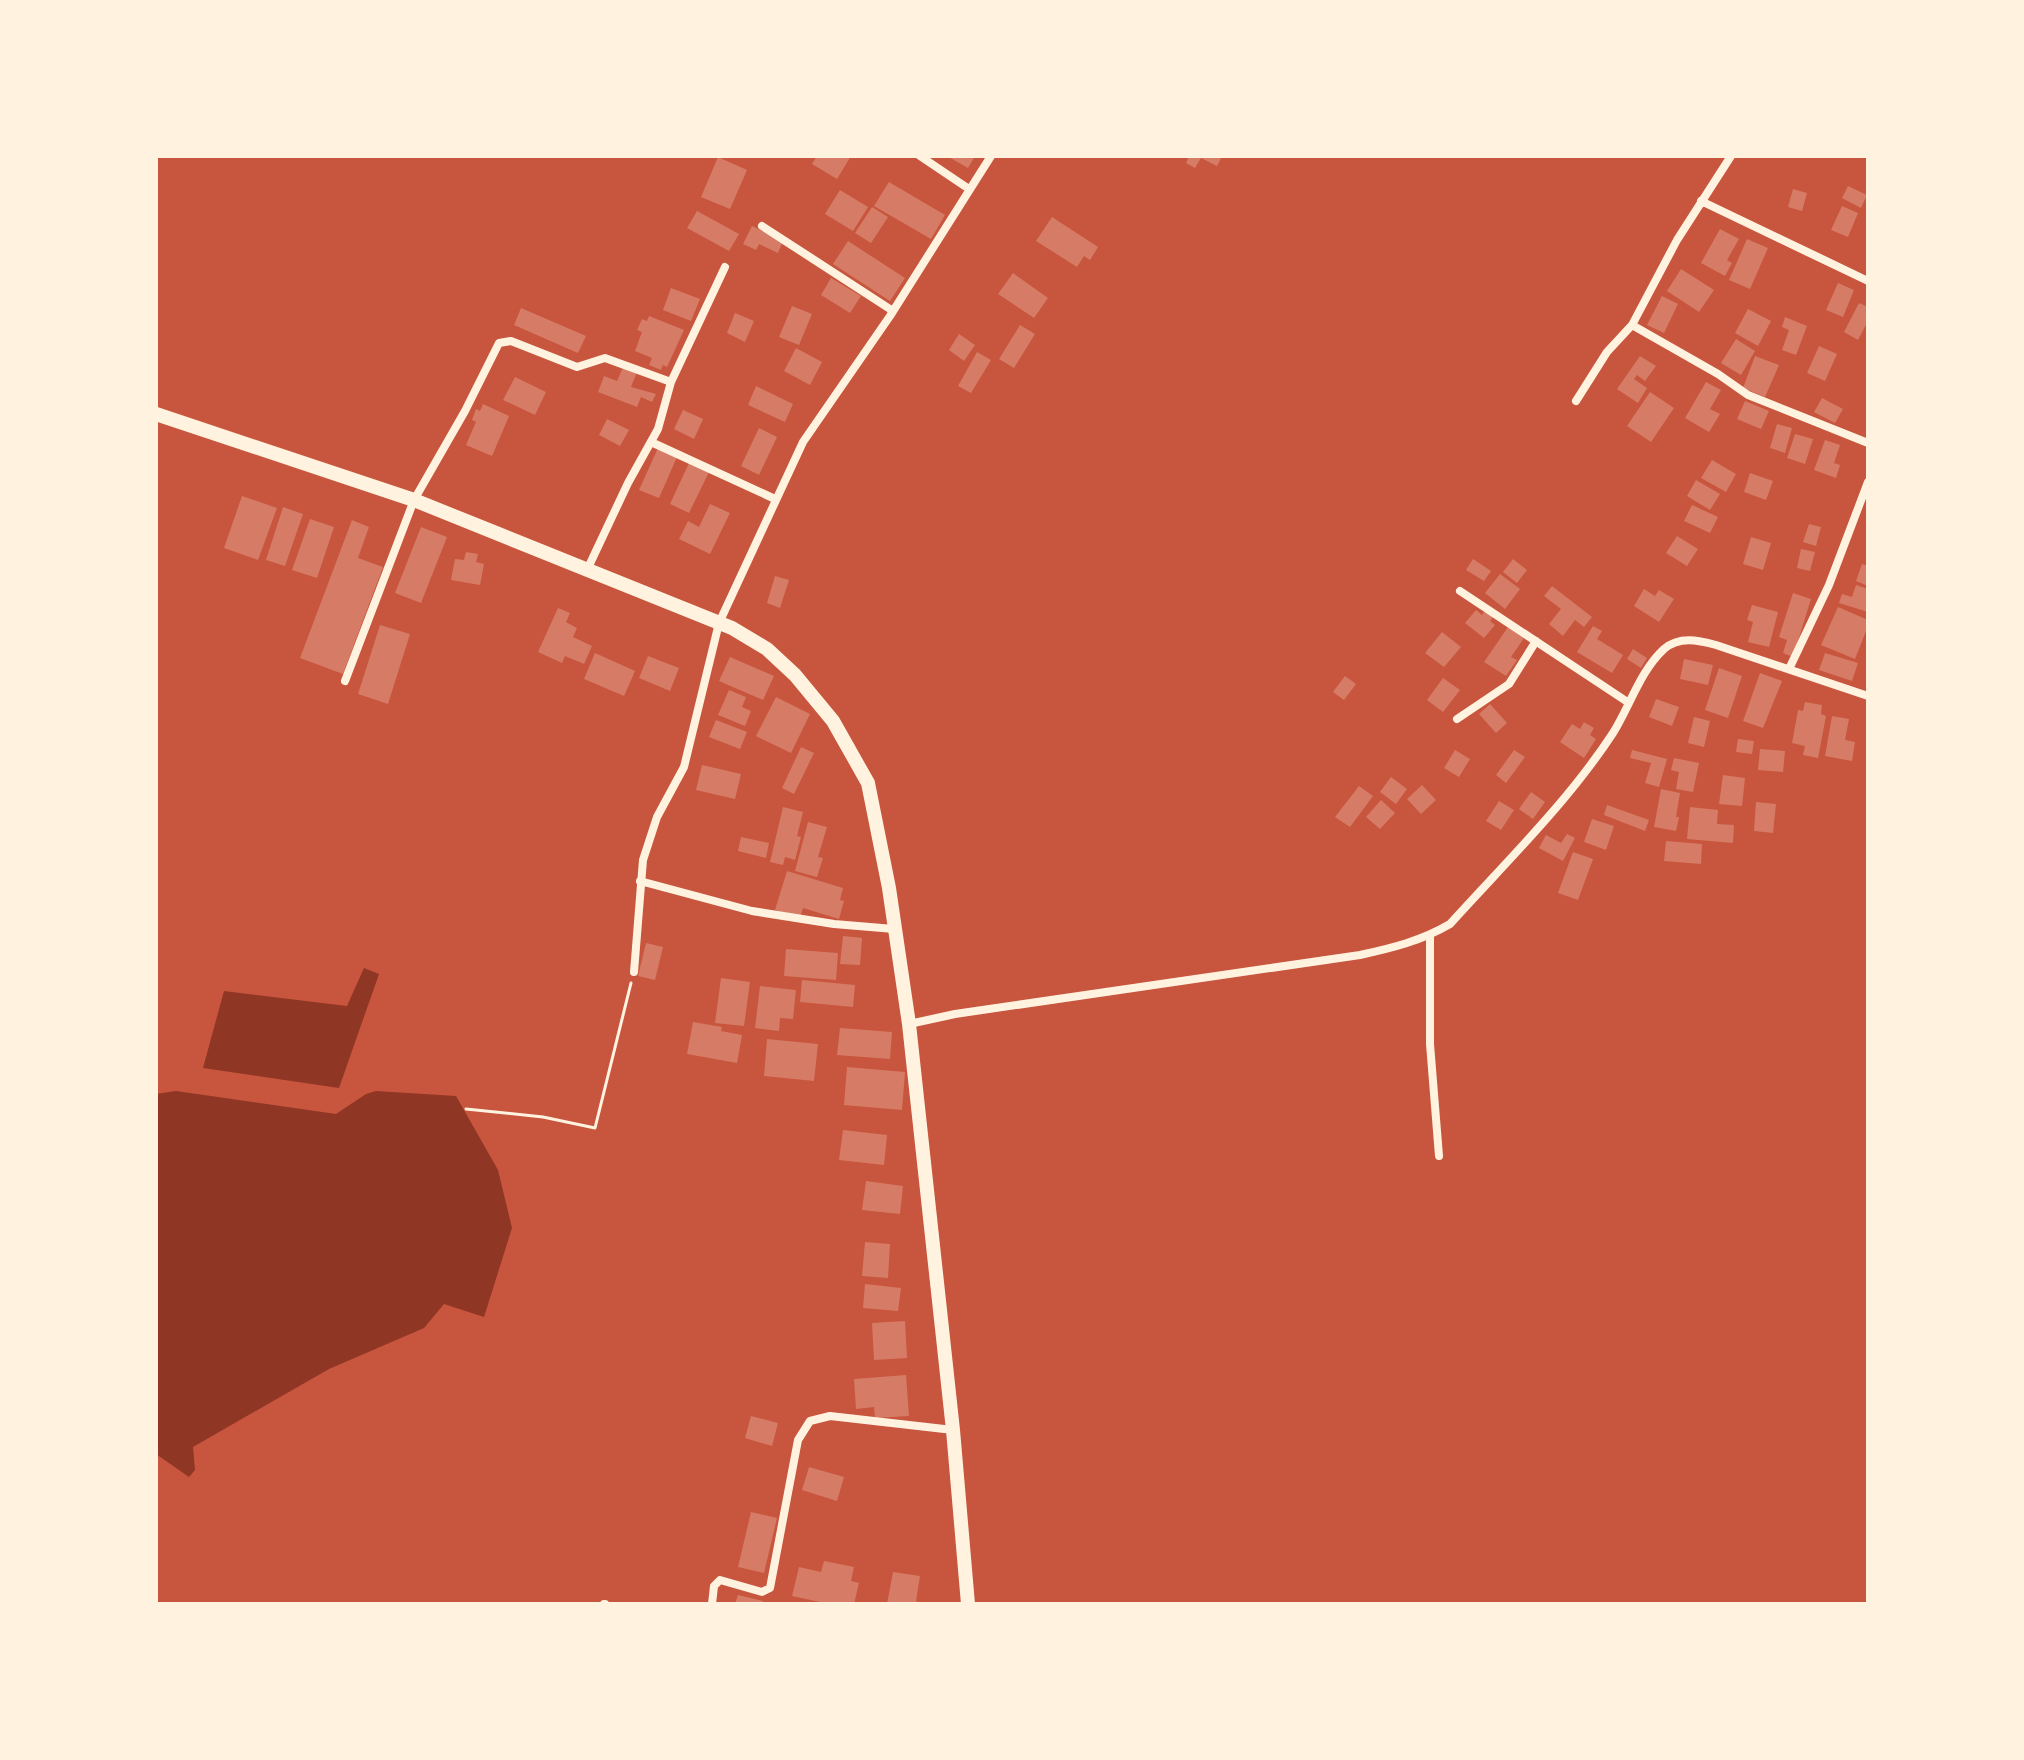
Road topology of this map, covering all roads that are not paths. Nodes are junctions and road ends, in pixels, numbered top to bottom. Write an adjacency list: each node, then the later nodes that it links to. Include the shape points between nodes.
1 (920, 156): 4 (street)
2 (991, 156): 4 (street)
3 (1731, 156): 5 (street)
4 (969, 189): 9 (street)
5 (1701, 201): 8 (street); 10 (street)
6 (762, 226): 9 (street)
7 (725, 267): 11 (street)
8 (1868, 281)
9 (893, 311): 17 (street, via 803,442)
10 (1632, 325): 12 (street, via 1607,352); 15 (street, via 1748,395)
11 (671, 382): 14 (street); 18 (street, via 605,358 577,367 511,341 499,343)
12 (1576, 401)
13 (156, 414): 18 (main road)
14 (651, 442): 17 (street); 19 (street)
15 (1868, 443)
16 (1868, 482): 23 (street, via 1829,585)
17 (775, 499): 21 (street)
18 (414, 500): 19 (main road); 24 (street)
19 (587, 570): 21 (main road)
20 (1460, 591): 22 (street)
21 (719, 623): 28 (street, via 684,767 657,817); 29 (main road, via 767,649 833,721 868,783)
22 (1536, 641): 26 (street); 27 (street, via 1509,684)
23 (1789, 669): 25 (street); 26 (street, via 1716,645 1679,640 1651,662)
24 (345, 681)
25 (1868, 696)
26 (1629, 703): 30 (street, via 1565,796 1450,924)
27 (1457, 719)
28 (640, 881): 29 (street, via 752,911); 31 (street)
29 (894, 929): 32 (main road)
30 (1430, 936): 32 (street, via 1360,955); 33 (street, via 1430,1044)
31 (634, 972)
32 (909, 1024): 34 (main road)
33 (1439, 1156)
34 (953, 1430): 35 (street, via 830,1416 810,1421 798,1440 770,1588 762,1592 720,1580); 36 (main road)
35 (712, 1604)
36 (968, 1604)

